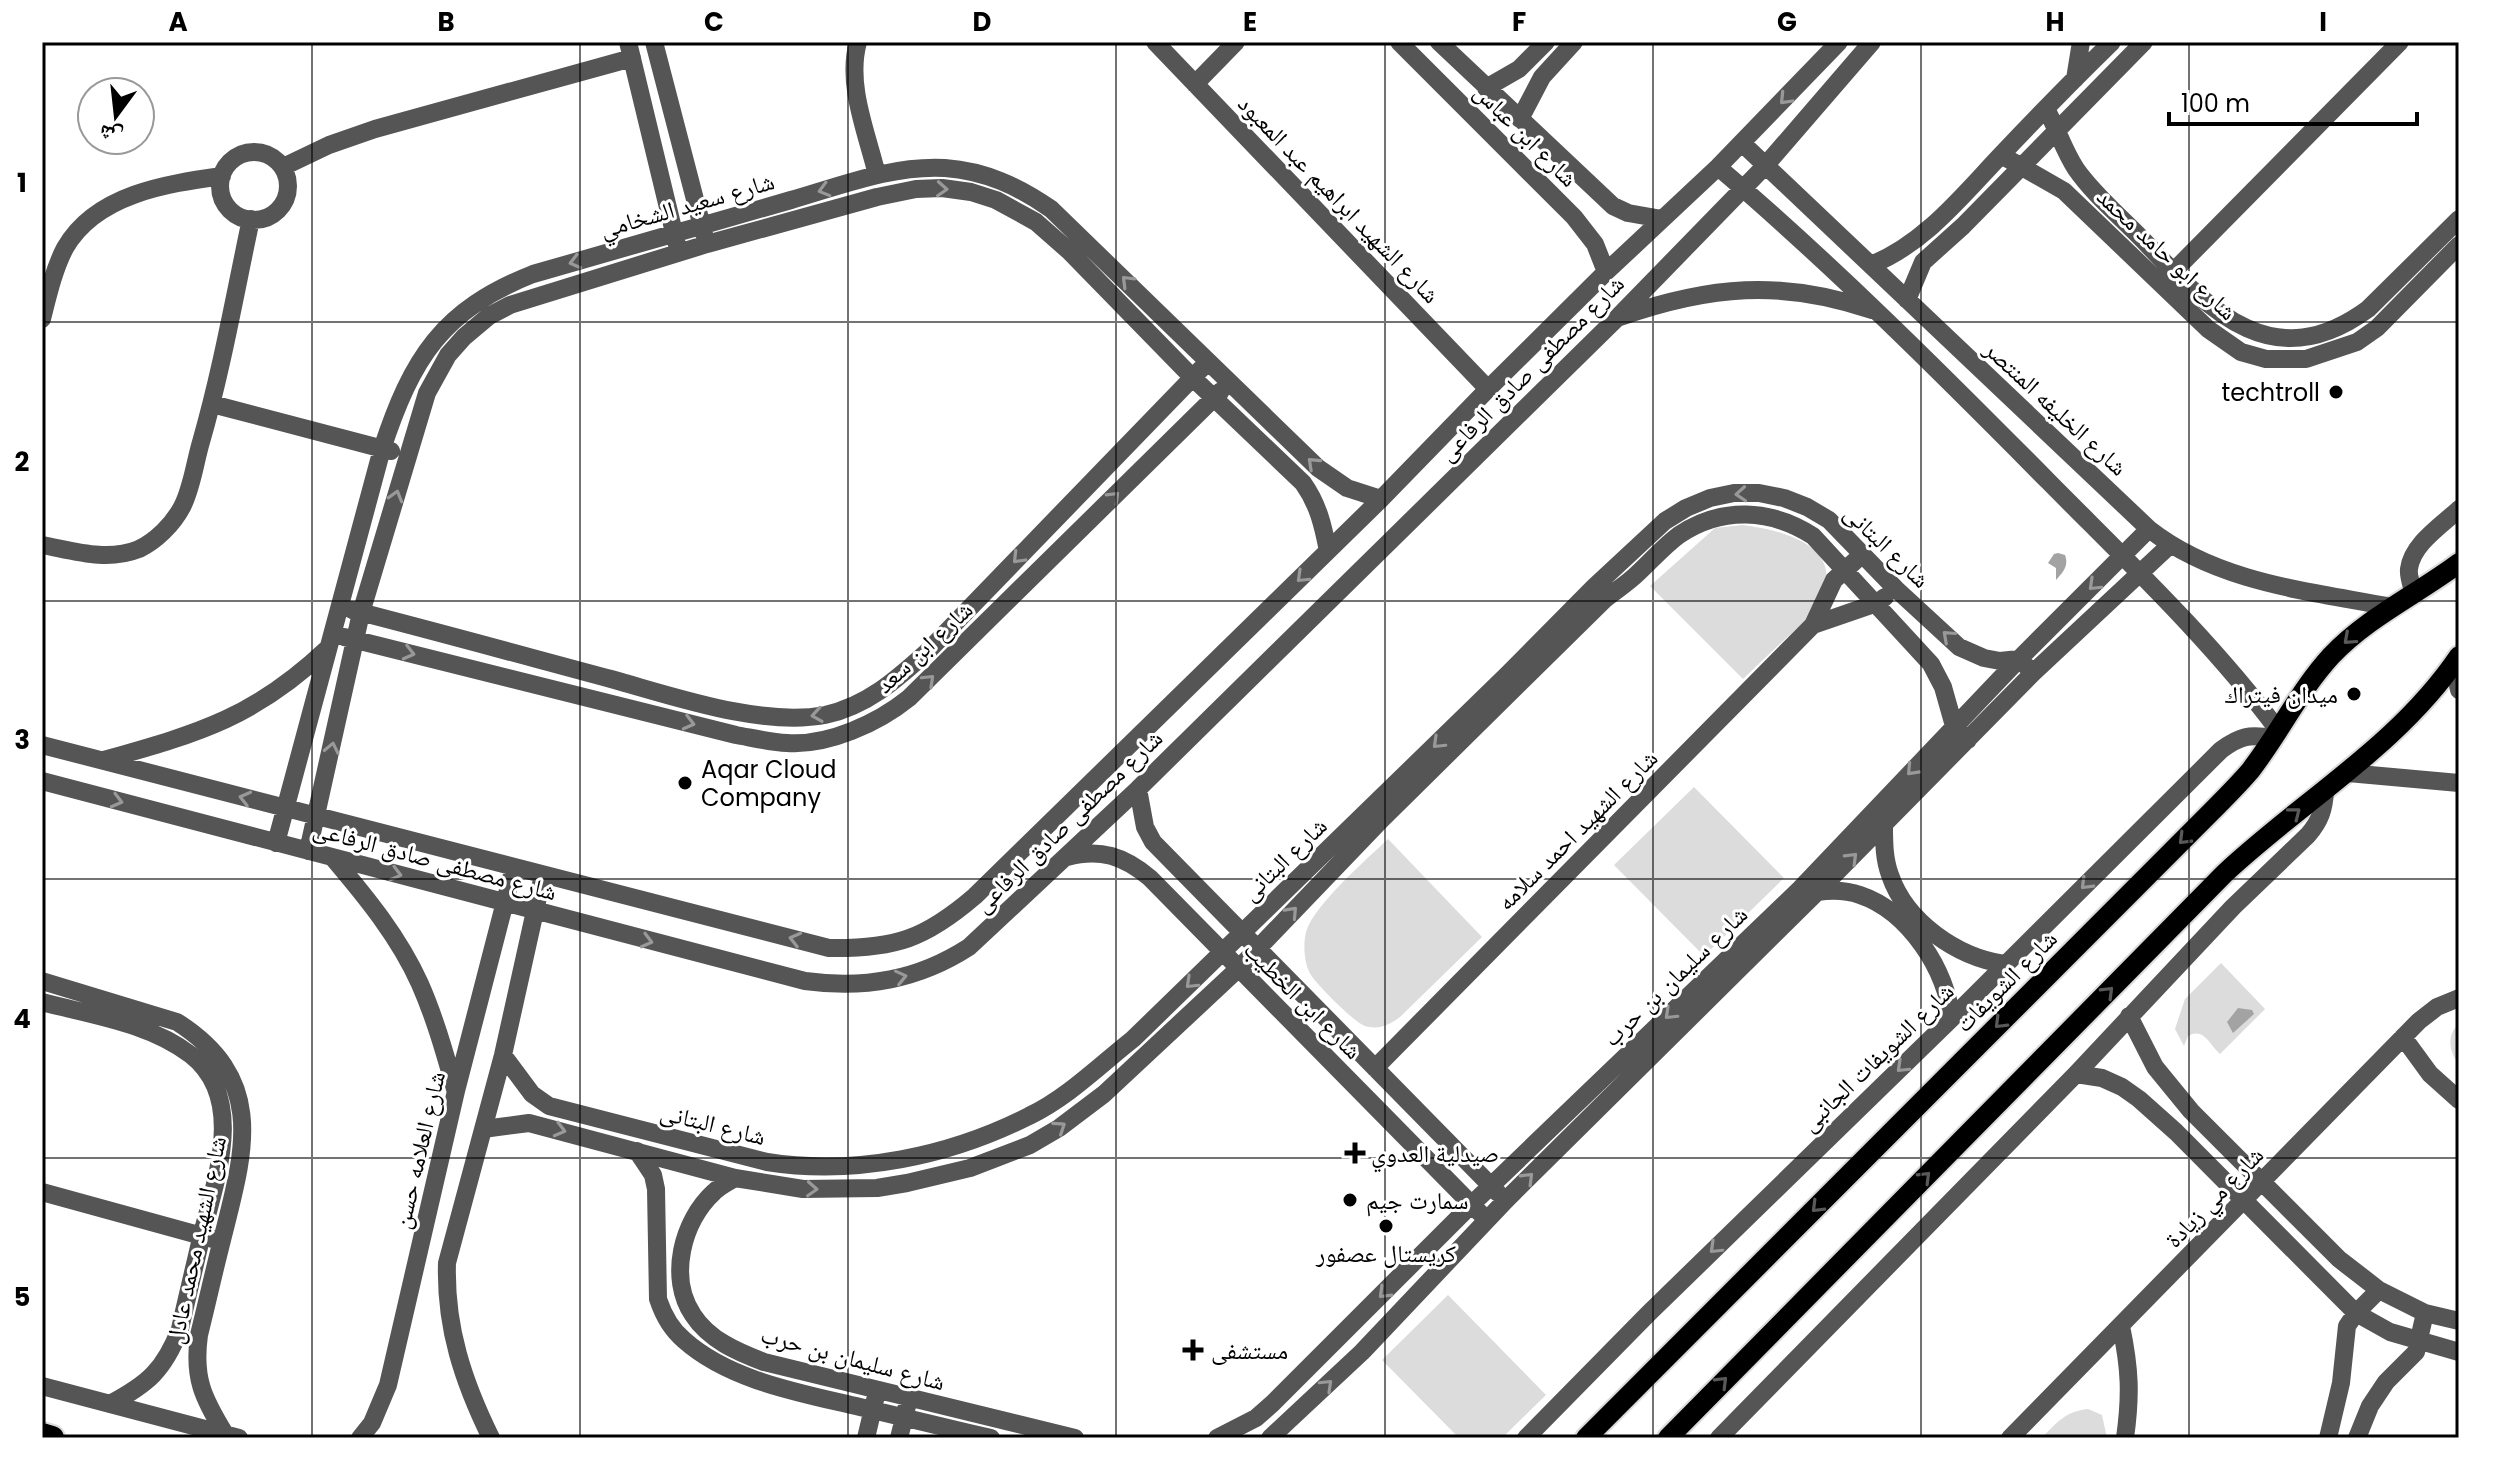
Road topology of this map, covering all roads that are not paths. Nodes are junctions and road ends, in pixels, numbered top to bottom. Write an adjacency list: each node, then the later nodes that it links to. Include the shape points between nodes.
1 (654, 42): 36 (street)
2 (858, 42): 28 (street, via 853,80)
3 (1155, 42): 17 (street, شارع الشهيد ابراهيم عبد المعبود)
4 (1236, 42): 17 (street)
5 (1399, 42): 42 (street, شارع ابن عباس, via 1574,217 1595,244)
6 (1439, 42): 18 (street, شارع ابن عباس)
7 (1546, 42): 18 (street, via 1519,69)
8 (1574, 42): 20 (street, via 1542,77)
9 (1839, 42): 22 (street, شارع مصطفى صادق الرفاعى, one-way to 22)
10 (1872, 42): 24 (street, شارع مصطفى صادق الرفاعى)
11 (2081, 42): 16 (street)
12 (2112, 42): 16 (street)
13 (2144, 42): 21 (street)
14 (2400, 42): 43 (street)
15 (630, 50): 25 (street, via 375,129); 37 (street)
16 (2075, 79): 19 (street)
17 (1195, 84): 51 (street, شارع الشهيد ابراهيم عبد المعبود)
18 (1486, 88): 20 (street, شارع ابن عباس)
19 (2046, 109): 21 (street, شارع ابو حامد محمد); 23 (street)
20 (1520, 119): 34 (street, شارع ابن عباس, via 1613,206)
21 (2057, 127): 27 (street); 31 (street, شارع ابو حامد محمد, via 2075,168)
22 (1742, 143): 24 (street, شارع الخليفه المنتصر); 26 (street, شارع مصطفى صادق الرفاعى)
23 (2001, 155): 27 (street, شارع ابو حامد محمد); 41 (street, via 1911,244)
24 (1765, 166): 30 (street, شارع مصطفى صادق الرفاعى); 41 (street, شارع الخليفه المنتصر)
25 (283, 167): 29 (street, via 270,156 245,153); 33 (street, via 286,199 268,217)
26 (1718, 167): 30 (street); 34 (street, شارع مصطفى صادق الرفاعى)
27 (2022, 167): 32 (street, شارع ابو حامد محمد, via 2064,191); 44 (street, via 1923,262)
28 (877, 175): 36 (street, شارع سعيد الشخامي, one-way to 36); 48 (street, شارع سعيد الشخامي, one-way to 28, via 1079,233 1027,192 972,171 942,168)
29 (222, 176): 33 (street, via 224,201); 47 (street, via 137,193 79,229 65,249)
30 (1743, 188): 45 (street); 46 (street, شارع مصطفى صادق الرفاعى)
31 (2106, 202): 32 (street); 43 (street, شارع ابو حامد محمد)
32 (2092, 217): 43 (street, شارع ابو حامد محمد)
33 (251, 219): 53 (street)
34 (1662, 219): 42 (street, شارع مصطفى صادق الرفاعى)
35 (2459, 219): 43 (street, شارع ابو حامد محمد, via 2368,309 2310,337 2262,335 2243,328)
36 (701, 225): 37 (street, شارع سعيد الشخامي); 38 (street)
37 (674, 233): 40 (street); 54 (street, شارع سعيد الشخامي, one-way to 54, via 533,274 482,297 449,324 417,362)
38 (707, 244): 40 (street, شارع سعيد الشخامي); 49 (street, شارع سعيد الشخامي, one-way to 49, via 898,192 971,192 1036,222)
39 (2459, 245): 43 (street, شارع ابو حامد محمد, via 2377,328 2357,342 2306,359 2285,361 2241,352 2208,329)
40 (679, 254): 55 (street, شارع سعيد الشخامي, via 540,293 489,316 464,337 436,374)
41 (1871, 265): 44 (street, شارع الخليفه المنتصر)
42 (1606, 272): 51 (street, شارع مصطفى صادق الرفاعى)
43 (2167, 278)
44 (1907, 300): 58 (street, شارع الخليفه المنتصر)
45 (1881, 313): 46 (street, via 1808,292 1769,289 1692,296); 63 (street)
46 (1617, 318): 91 (street, شارع مصطفى صادق الرفاعى)
47 (42, 319)
48 (1208, 361): 49 (street, شارع ابن سعد); 50 (street, شارع سعيد الشخامي)
49 (1193, 378): 52 (street, شارع سعيد الشخامي); 81 (street, شارع ابن سعد, one-way to 81, via 927,652 871,697 825,715 773,717)
50 (1230, 382): 52 (street, شارع ابن سعد); 56 (street, شارع سعيد الشخامي, one-way to 50, via 1347,488 1318,468)
51 (1488, 389): 56 (street, شارع مصطفى صادق الرفاعى)
52 (1215, 398): 61 (street, شارع سعيد الشخامي, via 1303,483 1320,515); 82 (street, شارع ابن سعد, one-way to 52, via 786,743 839,734 885,715 926,683)
53 (212, 404): 54 (street); 59 (street, via 184,504 158,536 120,555)
54 (382, 449): 55 (street); 71 (street, شارع سعيد الشخامي)
55 (408, 456): 73 (street, شارع سعيد الشخامي, one-way to 55)
56 (1381, 499): 61 (street, شارع مصطفى صادق الرفاعى)
57 (2459, 509): 69 (street, via 2412,559 2408,572)
58 (2149, 529): 60 (street, شارع الخليفه المنتصر); 63 (street, شارع سليمان بن حرب)
59 (42, 545)
60 (2170, 545): 66 (street, شارع سليمان بن حرب); 72 (street, شارع الخليفه المنتصر, via 2200,562 2239,574)
61 (1328, 551): 101 (street, شارع مصطفى صادق الرفاعى, one-way to 101, via 975,896 948,919 901,942 829,948)
62 (1862, 554): 65 (street, شارع الشهيد احمد سلامه); 67 (street, شارع البتانى); 68 (street, شارع البتانى, one-way to 68, via 1829,520 1807,507 1759,493 1734,493 1710,498 1665,521)
63 (2123, 556): 66 (street); 77 (street, شارع سليمان بن حرب, one-way to 77)
64 (2459, 563): 69 (main road, شارع الشويفات)
65 (1846, 569): 68 (street, شارع البتانى, via 1792,523 1745,514 1700,523 1634,577); 70 (street, شارع البتانى); 74 (street, شارع الشهيد احمد سلامه, via 1834,580)
66 (2141, 572): 79 (street, شارع سليمان بن حرب); 84 (street, via 2248,689)
67 (1896, 589): 70 (street, شارع الشهيد احمد سلامه); 77 (street, شارع البتانى, one-way to 67, via 1984,658 1959,647)
68 (1599, 593): 105 (street, شارع البتانى, one-way to 105, via 1508,674); 106 (street, شارع البتانى, one-way to 68)
69 (2414, 594): 72 (main road, شارع الشويفات)
70 (1877, 603): 74 (street, شارع الشهيد احمد سلامه); 83 (street, شارع البتانى, via 1931,664)
71 (340, 607): 73 (street, شارع ابن سعد); 76 (street, شارع سعيد الشخامي)
72 (2392, 607): 84 (main road, شارع الشويفات, one-way to 84, via 2329,658)
73 (361, 613): 75 (street, شارع سعيد الشخامي); 81 (street, شارع ابن سعد)
74 (1813, 625): 118 (street, شارع الشهيد احمد سلامه)
75 (355, 639): 76 (street, شارع ابن سعد); 82 (street, شارع ابن سعد, one-way to 82); 94 (street, شارع سعيد الشخامي, one-way to 75)
76 (332, 640): 87 (street, via 287,685 254,707 182,739); 93 (street, شارع سعيد الشخامي)
77 (2019, 659): 79 (street); 83 (street, شارع سليمان بن حرب)
78 (2456, 660): 80 (street); 88 (main road, via 2399,727)
79 (2033, 673): 85 (street, شارع سليمان بن حرب)
80 (2459, 690)
81 (655, 691): 82 (street)
82 (648, 713)
83 (1954, 726): 85 (street); 110 (street, شارع سليمان بن حرب, one-way to 110)
84 (2275, 734): 108 (street, شارع الشويفات الجانبى, one-way to 108, via 2238,738 2221,750); 159 (main road, شارع الشويفات, one-way to 159, via 2212,811)
85 (1968, 740): 95 (street, شارع سليمان بن حرب)
86 (42, 745): 87 (street, شارع مصطفى صادق الرفاعى)
87 (102, 761): 93 (street, شارع مصطفى صادق الرفاعى, one-way to 87)
88 (2348, 773): 90 (street); 92 (main road)
89 (42, 781): 96 (street, شارع مصطفى صادق الرفاعى, one-way to 96)
90 (2459, 783)
91 (1138, 789): 98 (street, شارع مصطفى صادق الرفاعى); 105 (street, شارع ابن الخطيب, via 1153,842)
92 (2325, 791): 114 (street, via 2319,822 2308,835); 160 (main road, one-way to 92, via 2225,873)
93 (284, 808): 94 (street, شارع مصطفى صادق الرفاعى); 96 (street, شارع سعيد الشخامي)
94 (317, 816): 97 (street, شارع سعيد الشخامي); 100 (street, شارع مصطفى صادق الرفاعى)
95 (1884, 825): 102 (street, شارع سليمان بن حرب, one-way to 95); 108 (street, via 1890,877 1908,907 1952,946)
96 (276, 843): 97 (street, شارع مصطفى صادق الرفاعى)
97 (308, 851): 99 (street, شارع مصطفى صادق الرفاعى)
98 (1067, 857): 104 (street, شارع مصطفى صادق الرفاعى, one-way to 98, via 805,981 869,984 920,973 969,947); 107 (street, شارع ابن الخطيب, via 1085,852 1121,857 1136,866)
99 (333, 858): 103 (street, شارع مصطفى صادق الرفاعى, one-way to 103); 120 (street, via 381,916 419,982)
100 (514, 867): 101 (street, شارع مصطفى صادق الرفاعى); 103 (street, شارع العلامه حسن)
101 (543, 875): 104 (street)
102 (1817, 892): 110 (street, شارع سليمان بن حرب); 115 (street, via 1860,895 1886,908 1925,948 1941,974)
103 (506, 903): 104 (street, شارع مصطفى صادق الرفاعى); 120 (street, شارع العلامه حسن)
104 (535, 911): 117 (street)
105 (1242, 933): 106 (street, شارع ابن الخطيب); 107 (street, شارع البتانى)
106 (1258, 949): 109 (street, شارع البتانى); 118 (street, شارع ابن الخطيب)
107 (1223, 952): 109 (street, شارع ابن الخطيب); 117 (street, شارع البتانى, one-way to 117, via 1133,1039 1031,1116 930,1154 891,1161 797,1167 569,1112 532,1094)
108 (2004, 964): 115 (street, شارع الشويفات الجانبى)
109 (1239, 968): 124 (street, شارع البتانى, one-way to 109, via 803,1189 877,1188 1001,1158 1059,1128 1104,1094); 130 (street, شارع ابن الخطيب)
110 (1728, 969): 126 (street, شارع سليمان بن حرب, one-way to 126); 128 (street, شارع سليمان بن حرب, one-way to 110)
111 (42, 981): 133 (street, شارع الشهيد محمد عادل, via 177,1022 225,1064 235,1087 244,1140)
112 (2459, 998): 116 (street, شارع مي زيادة, via 2437,1007)
113 (42, 1002): 132 (street, شارع الشهيد محمد عادل, via 158,1036 192,1055 208,1075 221,1108 223,1134)
114 (2129, 1016): 119 (street); 125 (street, via 2170,1087)
115 (1951, 1019): 158 (street, شارع الشويفات الجانبى, one-way to 158)
116 (2403, 1037): 121 (street, via 2430,1074); 125 (street, شارع مي زيادة)
117 (503, 1055): 122 (street)
118 (1375, 1068): 126 (street, شارع ابن الخطيب)
119 (2076, 1074): 129 (street, via 2102,1078 2139,1099); 161 (street)
120 (456, 1091): 150 (street, شارع العلامه حسن, via 388,1385)
121 (2459, 1100)
122 (483, 1129): 123 (street, شارع البتانى, one-way to 123, via 529,1123); 151 (street, via 453,1234 446,1295 455,1350)
123 (637, 1151): 124 (street, شارع البتانى); 145 (street, شارع سليمان بن حرب, via 656,1189 658,1299 684,1340 743,1374)
124 (735, 1178): 142 (street, شارع سليمان بن حرب, via 714,1191 686,1235 679,1282 694,1316 735,1351)
125 (2263, 1181): 129 (street, شارع مي زيادة); 134 (street, via 2339,1259)
126 (1491, 1186): 128 (street, شارع ابن الخطيب); 130 (street, شارع سليمان بن حرب)
127 (42, 1192): 132 (street)
128 (1506, 1200): 131 (street, شارع سليمان بن حرب)
129 (2244, 1200): 135 (street); 138 (street, شارع مي زيادة)
130 (1471, 1205): 131 (street, شارع ابن الخطيب); 156 (street, شارع سليمان بن حرب, one-way to 156, via 1273,1403)
131 (1486, 1220): 157 (street, شارع سليمان بن حرب, one-way to 131, via 1368,1346)
132 (202, 1236): 133 (street); 144 (street, شارع الشهيد محمد عادل, via 171,1352 150,1380)
133 (221, 1242): 148 (street, شارع الشهيد محمد عادل, via 196,1360 203,1396)
134 (2379, 1290): 135 (street); 136 (street)
135 (2356, 1313): 139 (street); 164 (street, via 2344,1339)
136 (2425, 1313): 137 (street); 139 (street)
137 (2459, 1321)
138 (2121, 1326): 162 (street, شارع مي زيادة); 163 (street, via 2130,1370)
139 (2420, 1343): 140 (street); 165 (street, via 2378,1394)
140 (2459, 1352)
141 (42, 1386): 144 (street)
142 (878, 1389): 143 (street, شارع سليمان بن حرب); 145 (street)
143 (909, 1398): 146 (street); 155 (street, شارع سليمان بن حرب)
144 (110, 1404): 148 (street)
145 (873, 1410): 146 (street, شارع سليمان بن حرب); 152 (street)
146 (904, 1418): 153 (street); 154 (street, شارع سليمان بن حرب)
147 (42, 1435): 149 (highway)
148 (232, 1436)
149 (52, 1438)
150 (360, 1438)
151 (491, 1438)
152 (866, 1438)
153 (899, 1438)
154 (991, 1438)
155 (1075, 1438)
156 (1217, 1438)
157 (1270, 1438)
158 (1526, 1438)
159 (1586, 1438)
160 (1668, 1438)
161 (1719, 1438)
162 (2010, 1438)
163 (2125, 1438)
164 (2328, 1438)
165 (2357, 1438)

